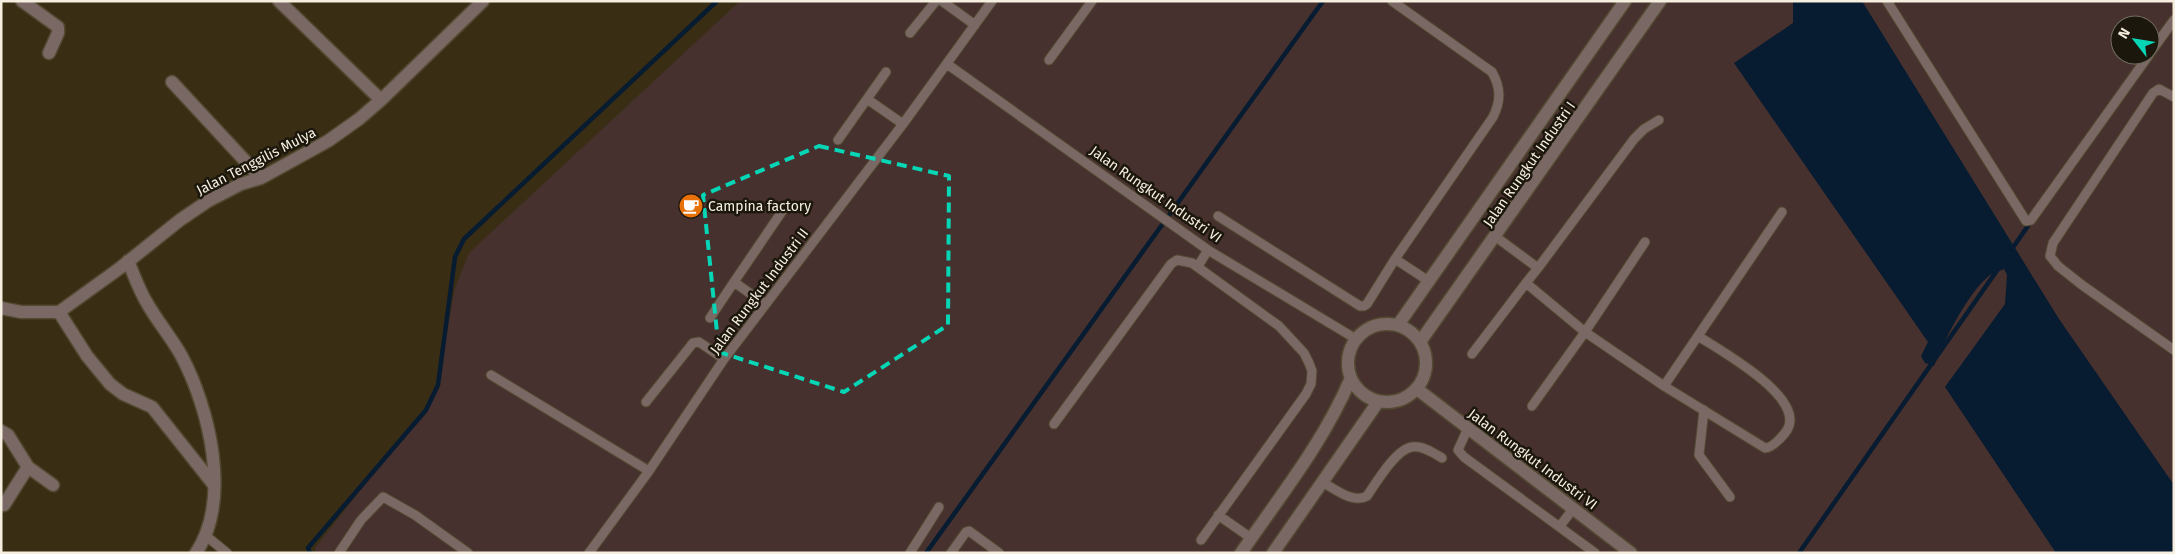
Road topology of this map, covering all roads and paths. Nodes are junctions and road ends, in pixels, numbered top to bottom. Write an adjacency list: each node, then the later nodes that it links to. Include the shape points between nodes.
1 (22, 1): 16 (street, via 58,26)
2 (279, 1): 24 (street)
3 (483, 1): 24 (street, Jalan Tenggilis Mulya)
4 (936, 1): 14 (lane)
5 (942, 1): 13 (lane)
6 (992, 1): 13 (lane, Jalan Rungkut Industri II)
7 (1092, 1): 17 (lane)
8 (1392, 1): 35 (lane, via 1492,72 1498,82 1500,97 1493,117)
9 (1625, 1): 40 (street, Jalan Rungkut Industri I)
10 (1660, 1): 32 (street, Jalan Rungkut Industri I)
11 (1887, 1): 19 (lane, via 2026,221 2031,220)
12 (2174, 20): 15 (lane)
13 (974, 25): 18 (lane, Jalan Rungkut Industri II)
14 (910, 33)
15 (2160, 39)
16 (49, 53)
17 (1049, 60)
18 (947, 64): 26 (lane, Jalan Rungkut Industri II); 34 (lane, Jalan Rungkut Industri VI)
19 (2141, 65)
20 (886, 72): 23 (lane)
21 (172, 82): 28 (street)
22 (2174, 96): 51 (lane, via 2159,89 2149,99 2053,243 2050,256 2082,285)
23 (867, 99): 26 (lane); 27 (lane)
24 (381, 100): 28 (street, Jalan Tenggilis Mulya, via 328,141)
25 (1659, 120): 38 (lane, via 1634,139)
26 (903, 124): 42 (lane, Jalan Rungkut Industri II)
27 (838, 140)
28 (261, 178): 36 (street, Jalan Tenggilis Mulya, via 208,201)
29 (785, 207): 39 (lane)
30 (1782, 212): 48 (lane)
31 (1218, 216): 35 (lane, via 1360,306 1367,304)
32 (1496, 237): 38 (lane); 50 (street, Jalan Rungkut Industri I)
33 (1645, 242): 47 (lane)
34 (1208, 250): 37 (lane); 49 (lane, Jalan Rungkut Industri VI)
35 (1395, 259): 40 (lane)
36 (128, 261): 44 (street, Jalan Tenggilis Mulya); 70 (street, via 146,302 190,374 212,449)
37 (1198, 266): 62 (lane, via 1182,259 1171,264); 75 (lane, via 1279,326 1304,353 1312,371 1306,394)
38 (1538, 268): 41 (lane)
39 (734, 282): 42 (lane); 45 (lane)
40 (1430, 282): 46 (street, Jalan Rungkut Industri I)
41 (1526, 284): 47 (lane); 52 (lane)
42 (765, 304): 53 (lane, Jalan Rungkut Industri II)
43 (1, 308): 44 (street, via 21,312)
44 (58, 312): 70 (street, via 101,374 123,394 152,407)
45 (710, 318)
46 (1398, 325): 49 (street, via 1375,326); 50 (street)
47 (1585, 332): 56 (lane); 60 (lane)
48 (1698, 336): 56 (lane); 61 (lane, via 1781,396 1791,418 1790,426 1774,444 1764,448)
49 (1356, 338): 55 (street, via 1349,351 1347,366)
50 (1420, 342): 57 (street, via 1426,366)
51 (2174, 350)
52 (1472, 354)
53 (724, 359): 58 (lane, via 699,342 693,343); 67 (lane, Jalan Rungkut Industri II)
54 (491, 375): 67 (lane)
55 (1350, 380): 59 (street, via 1366,398); 78 (street, via 1333,418)
56 (1664, 386): 61 (lane)
57 (1417, 389): 59 (street, via 1392,403); 63 (street, Jalan Rungkut Industri VI)
58 (646, 402)
59 (1378, 402): 68 (street)
60 (1532, 406)
61 (1704, 410): 71 (lane, via 1699,455)
62 (1054, 424)
63 (1468, 428): 74 (street, Jalan Rungkut Industri VI); 76 (lane, via 1458,450 1464,457)
64 (1, 431): 66 (street, via 8,435)
65 (1442, 458): 68 (lane, via 1422,448 1412,447 1401,452 1361,500)
66 (28, 467): 69 (street); 72 (street)
67 (649, 471): 85 (lane, Jalan Rungkut Industri II)
68 (1322, 482): 90 (street)
69 (53, 485)
70 (214, 485): 77 (street)
71 (1730, 497)
72 (4, 505)
73 (939, 507): 86 (lane)
74 (1573, 509): 76 (lane); 80 (street, Jalan Rungkut Industri VI)
75 (1218, 514): 78 (lane); 79 (lane)
76 (1560, 526): 91 (lane)
77 (205, 535): 81 (street); 82 (lane)
78 (1252, 538): 89 (street)
79 (1200, 540)
80 (1627, 552)
81 (196, 553)
82 (228, 553)
83 (339, 553): 84 (lane, via 383,496)
84 (468, 553)
85 (589, 553)
86 (910, 553)
87 (951, 553): 88 (lane, via 969,532)
88 (999, 553)
89 (1241, 553)
90 (1273, 553)
91 (1595, 553)

